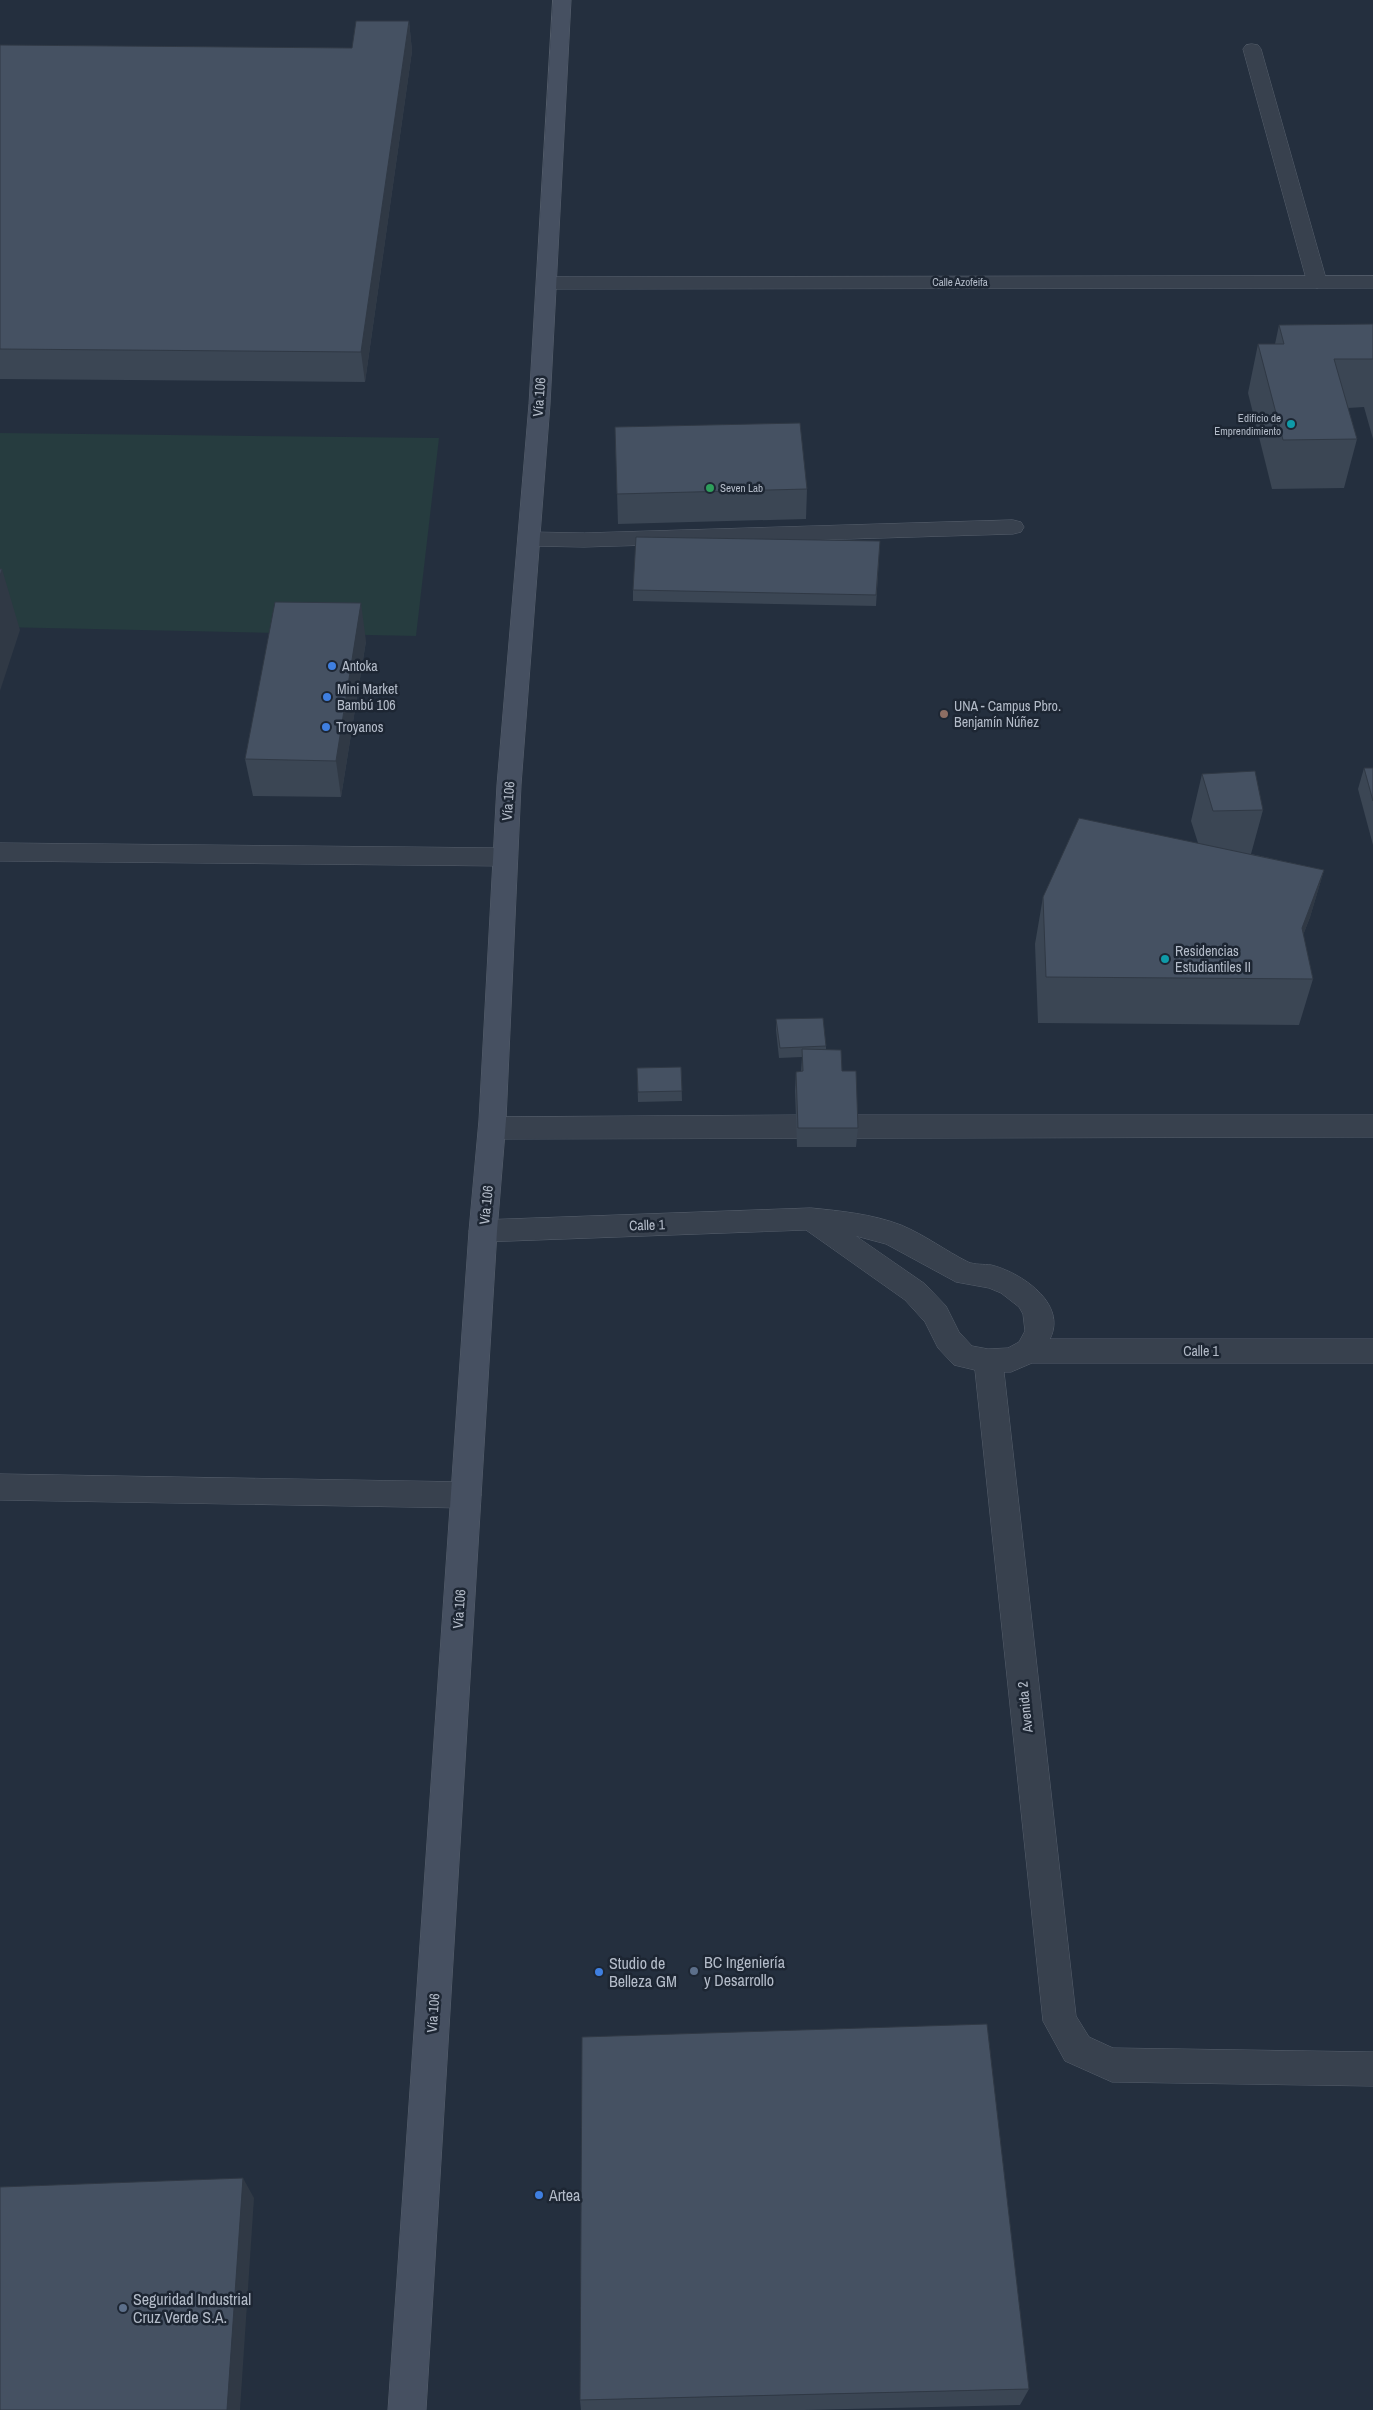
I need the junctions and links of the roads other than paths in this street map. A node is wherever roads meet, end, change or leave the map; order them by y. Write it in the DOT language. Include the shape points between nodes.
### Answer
graph roads {
  1 [pos="562,0"];
  2 [pos="1252,49"];
  3 [pos="1317,282"];
  4 [pos="1373,282"];
  5 [pos="547,283"];
  6 [pos="1013,527"];
  7 [pos="530,539"];
  8 [pos="0,852"];
  9 [pos="505,857"];
  10 [pos="1373,1126"];
  11 [pos="493,1128"];
  12 [pos="811,1220"];
  13 [pos="483,1231"];
  14 [pos="1029,1351"];
  15 [pos="1373,1351"];
  16 [pos="988,1361"];
  17 [pos="0,1487"];
  18 [pos="466,1495"];
  19 [pos="1373,2070"];
  20 [pos="408,2410"];
  1 -- 5 [label="main road, Vía 106"];
  2 -- 3 [label="street"];
  3 -- 4 [label="street, Calle Azofeifa"];
  3 -- 5 [label="street, Calle Azofeifa"];
  5 -- 7 [label="main road, Vía 106"];
  6 -- 7 [label="street" via="594,540"];
  7 -- 9 [label="main road, Vía 106"];
  8 -- 9 [label="street"];
  9 -- 11 [label="main road, Vía 106"];
  10 -- 11 [label="street"];
  11 -- 13 [label="main road, Vía 106"];
  12 -- 13 [label="street, Calle 1"];
  12 -- 14 [label="street, Calle 1" via="853,1224 893,1234 966,1274 990,1277 1011,1285 1029,1299 1037,1312 1039,1332"];
  12 -- 16 [label="street, Calle 1" via="915,1292 936,1314 948,1340 964,1356"];
  13 -- 18 [label="main road, Vía 106"];
  14 -- 15 [label="street, Calle 1"];
  14 -- 16 [label="street, Calle 1" via="1011,1360"];
  16 -- 19 [label="street, Avenida 2" via="1060,2020 1077,2049 1112,2065"];
  17 -- 18 [label="street"];
  18 -- 20 [label="main road, Vía 106"];
}
